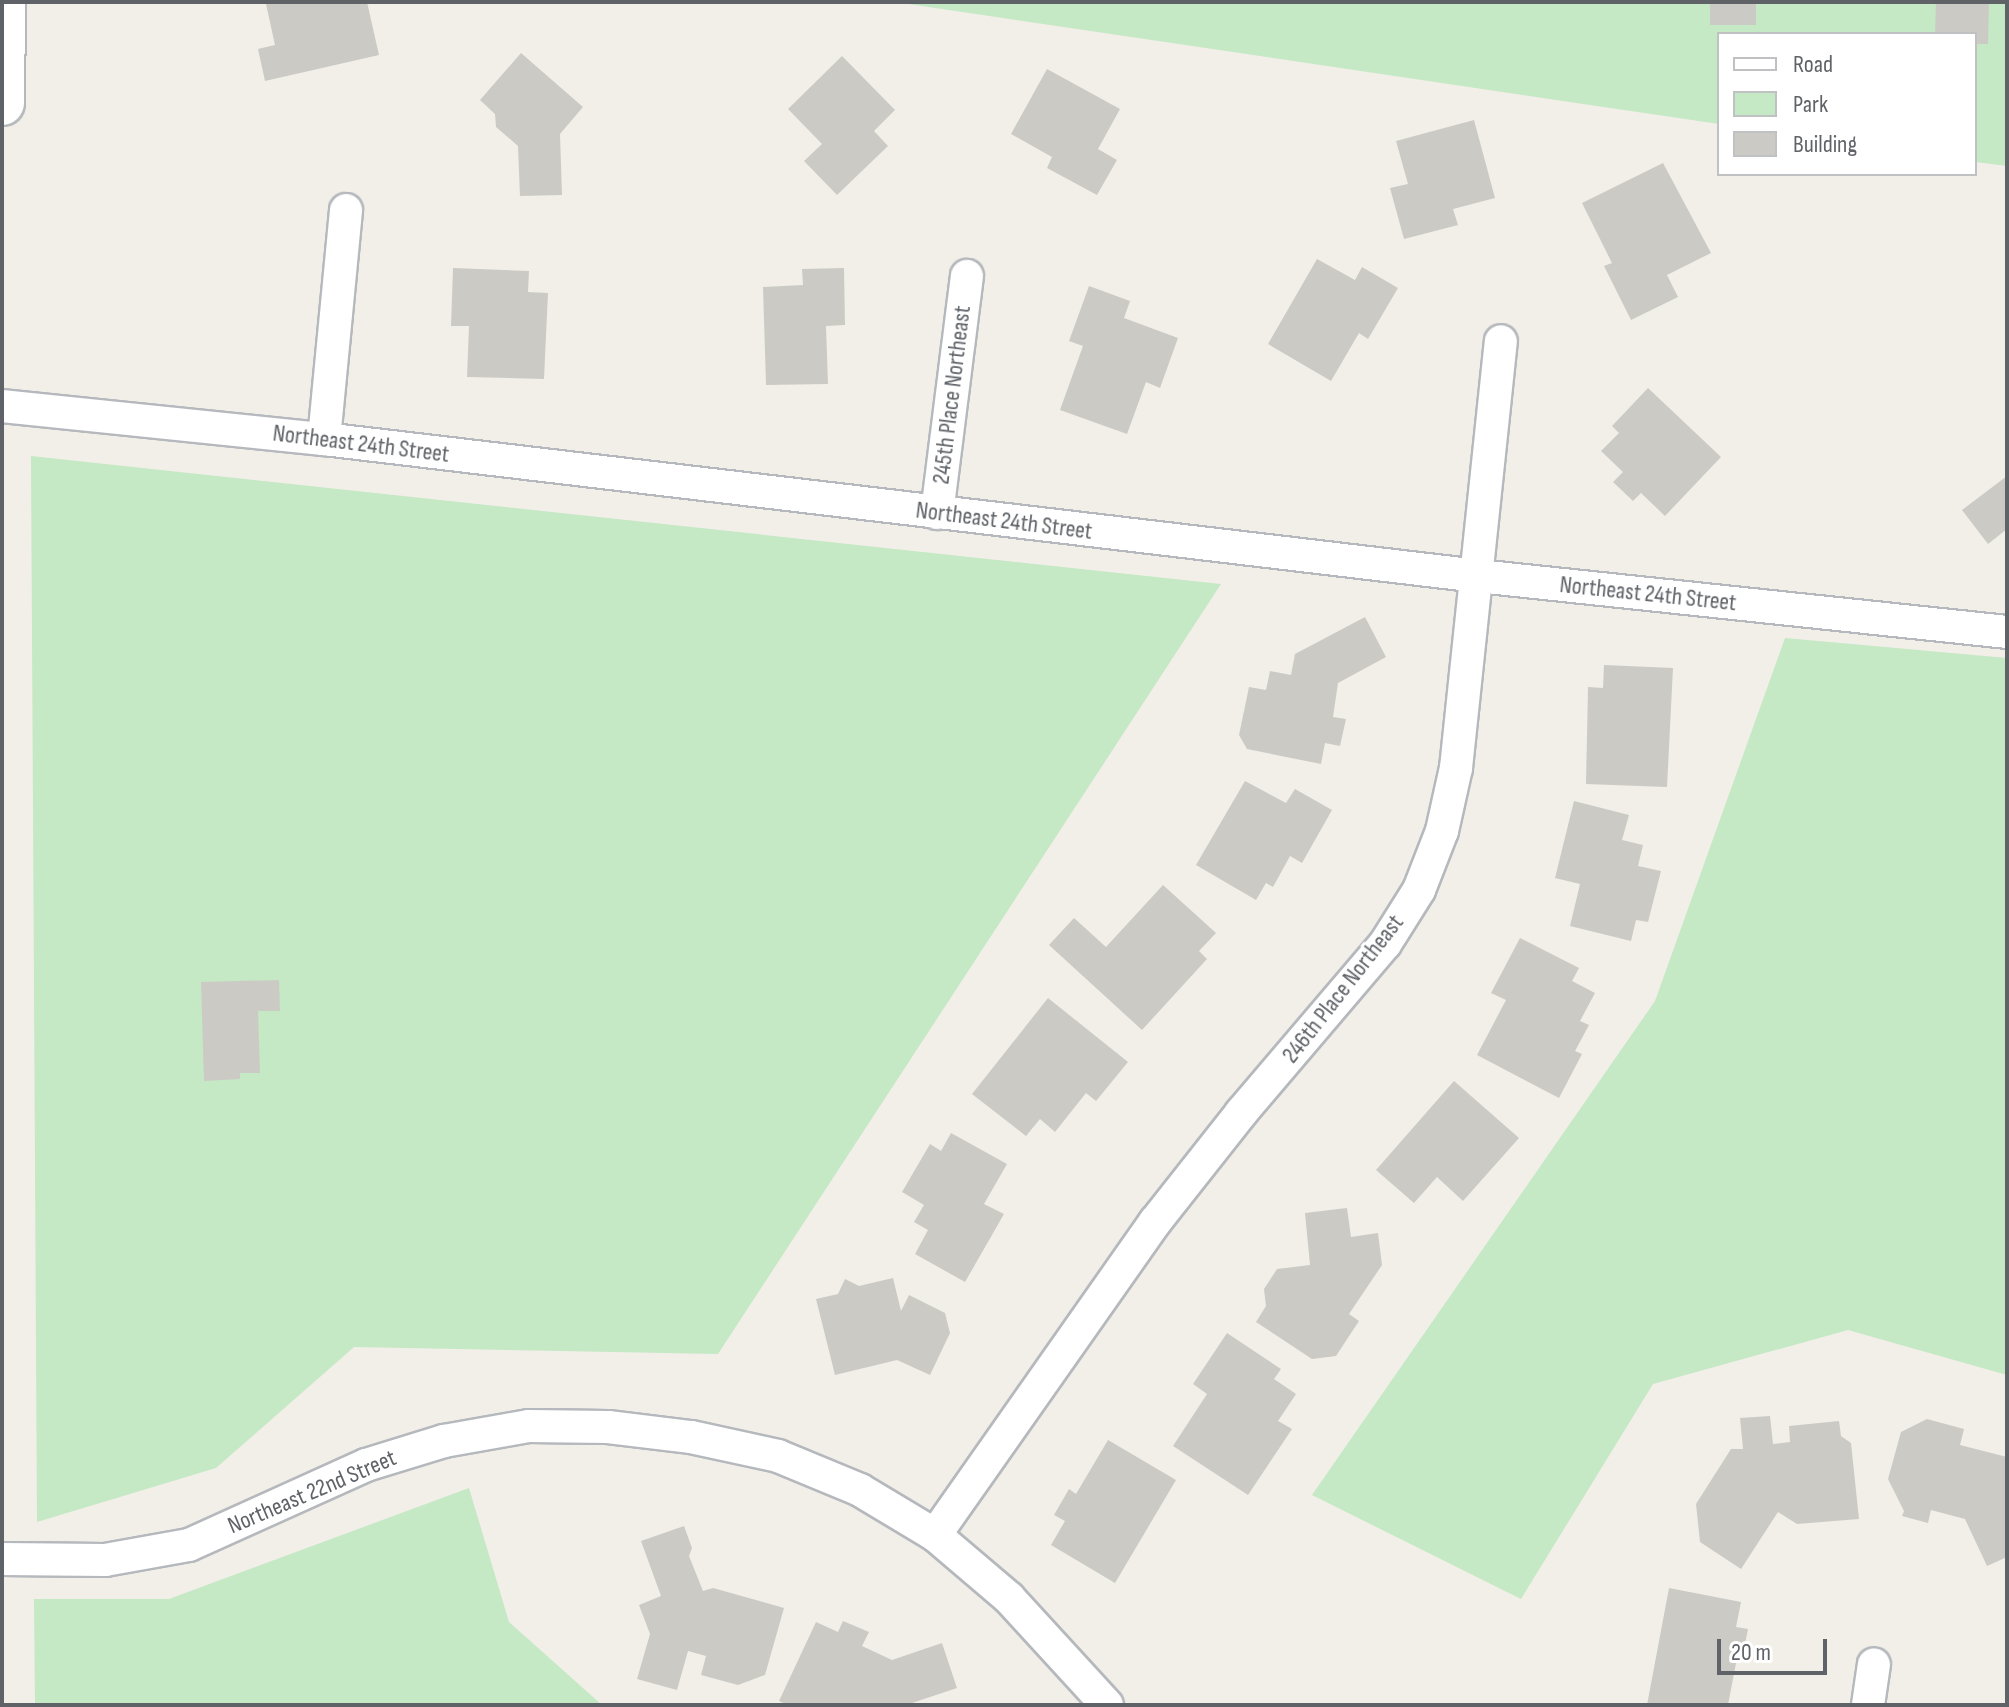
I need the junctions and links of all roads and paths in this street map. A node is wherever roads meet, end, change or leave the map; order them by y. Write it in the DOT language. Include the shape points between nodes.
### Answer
graph roads {
  1 [pos="3,2"];
  2 [pos="2,103"];
  3 [pos="346,210"];
  4 [pos="967,276"];
  5 [pos="1501,341"];
  6 [pos="2,406"];
  7 [pos="324,439"];
  8 [pos="937,513"];
  9 [pos="1478,576"];
  10 [pos="2007,632"];
  11 [pos="935,1535"];
  12 [pos="2,1559"];
  13 [pos="1874,1664"];
  14 [pos="1107,1705"];
  15 [pos="1868,1705"];
  1 -- 2 [label="street"];
  3 -- 7 [label="street"];
  4 -- 8 [label="street, 245th Place Northeast"];
  5 -- 9 [label="street, 246th Place Northeast"];
  6 -- 7 [label="street, Northeast 24th Street"];
  7 -- 8 [label="street, Northeast 24th Street"];
  8 -- 9 [label="street, Northeast 24th Street"];
  9 -- 10 [label="street, Northeast 24th Street"];
  9 -- 11 [label="street, 246th Place Northeast" via="1456,768 1442,831 1419,890 1385,944 1155,1222"];
  11 -- 12 [label="street, Northeast 22nd Street" via="860,1490 778,1456 691,1437 608,1427 529,1426 444,1441 366,1465 189,1545 105,1560"];
  11 -- 14 [label="street, Northeast 22nd Street" via="1009,1598"];
  13 -- 15 [label="street"];
}
